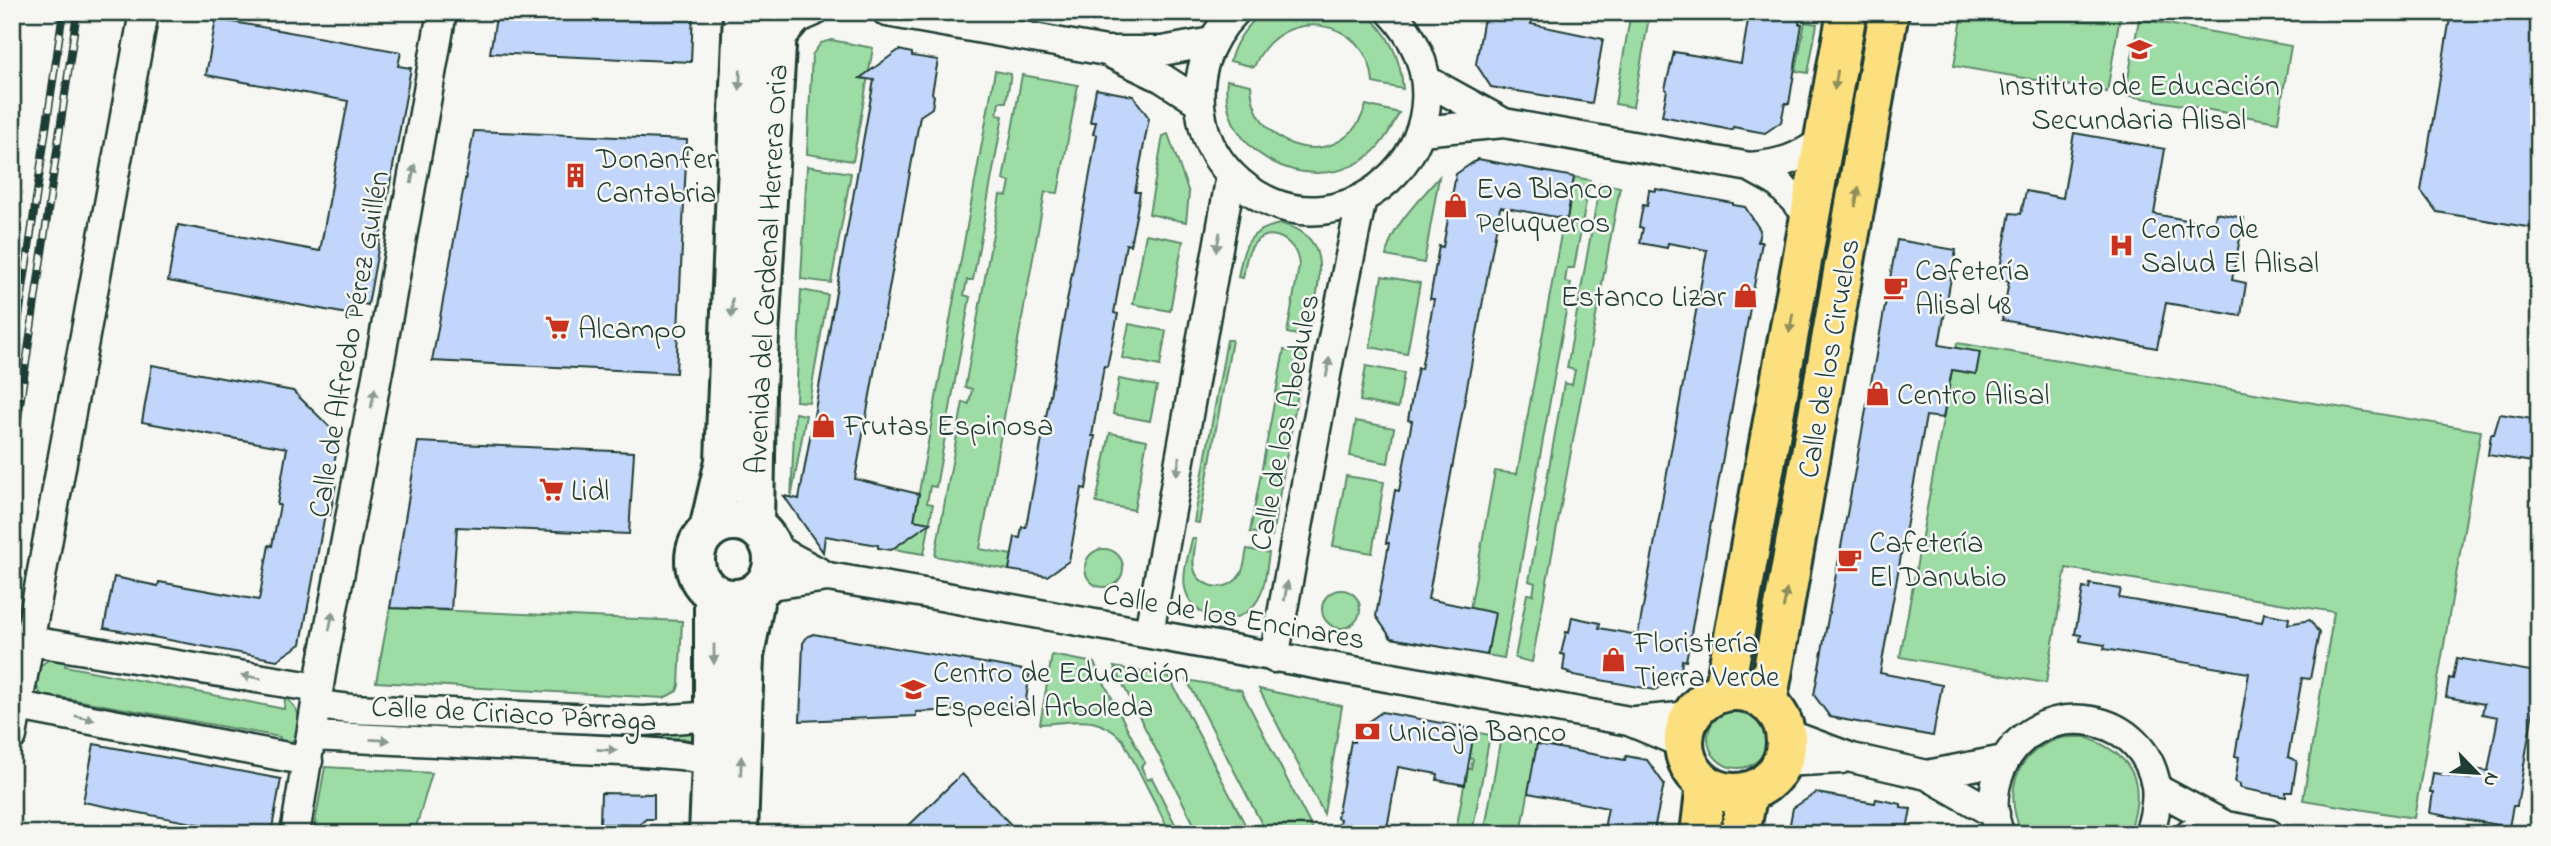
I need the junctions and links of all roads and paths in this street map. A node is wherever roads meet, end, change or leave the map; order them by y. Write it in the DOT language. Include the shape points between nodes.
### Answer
graph roads {
  1 [pos="144,12"];
  2 [pos="442,12"];
  3 [pos="743,12"];
  4 [pos="813,12"];
  5 [pos="887,12"];
  6 [pos="1235,12"];
  7 [pos="1391,12"];
  8 [pos="1847,12"];
  9 [pos="1889,12"];
  10 [pos="778,27"];
  11 [pos="1212,43"];
  12 [pos="1106,51"];
  13 [pos="1426,79"];
  14 [pos="1199,102"];
  15 [pos="1504,123"];
  16 [pos="1421,131"];
  17 [pos="1825,140"];
  18 [pos="1750,167"];
  19 [pos="1231,174"];
  20 [pos="1362,198"];
  21 [pos="1811,217"];
  22 [pos="709,530"];
  23 [pos="763,537"];
  24 [pos="828,577"];
  25 [pos="760,589"];
  26 [pos="714,593"];
  27 [pos="1149,634"];
  28 [pos="30,641"];
  29 [pos="1274,658"];
  30 [pos="1724,692"];
  31 [pos="317,697"];
  32 [pos="18,706"];
  33 [pos="714,716"];
  34 [pos="1687,730"];
  35 [pos="1778,733"];
  36 [pos="12,736"];
  37 [pos="310,749"];
  38 [pos="2004,760"];
  39 [pos="712,761"];
  40 [pos="1927,775"];
  41 [pos="1706,785"];
  42 [pos="2157,789"];
  43 [pos="1748,791"];
  44 [pos="2226,826"];
  45 [pos="1997,827"];
  46 [pos="295,834"];
  47 [pos="709,834"];
  48 [pos="738,834"];
  49 [pos="1700,834"];
  50 [pos="1740,834"];
  51 [pos="2149,834"];
  52 [pos="2190,834"];
  53 [pos="2269,834"];
  1 -- 28 [label="street"];
  31 -- 2 [label="street, Calle de Alfredo Pérez Guillén, one-way"];
  3 -- 22 [label="main road, Avenida del Cardenal Herrera Oria, one-way" via="725,461"];
  4 -- 10 [label="street"];
  5 -- 12 [label="street"];
  6 -- 11 [label="street"];
  7 -- 13 [label="street" via="1419,51"];
  8 -- 17 [label="main road, Calle de los Ciruelos, one-way"];
  35 -- 9 [label="main road, Calle de los Ciruelos, one-way"];
  10 -- 23 [label="main road, Avenida del Cardenal Herrera Oria" via="756,388"];
  11 -- 12 [label="street" via="1162,51"];
  11 -- 14 [label="street" via="1202,65"];
  12 -- 14 [label="street"];
  13 -- 15 [label="street"];
  13 -- 16 [label="street" via="1427,107"];
  14 -- 19 [label="street" via="1209,142"];
  15 -- 16 [label="street"];
  15 -- 18 [label="street"];
  16 -- 20 [label="street" via="1398,170"];
  17 -- 18 [label="street" via="1779,164"];
  17 -- 21 [label="main road, Calle de los Ciruelos"];
  18 -- 21 [label="street" via="1777,182"];
  19 -- 20 [label="street" via="1259,195 1292,207 1316,209"];
  19 -- 27 [label="street, one-way"];
  29 -- 20 [label="street, Calle de los Abedules, one-way"];
  21 -- 30 [label="main road, Calle de los Ciruelos, one-way"];
  22 -- 23 [label="main road" via="739,521"];
  22 -- 26 [label="main road, Avenida del Cardenal Herrera Oria" via="698,545 696,564 701,581"];
  23 -- 24 [label="street, Calle de los Encinares"];
  23 -- 25 [label="main road, Avenida del Cardenal Herrera Oria" via="774,561"];
  24 -- 25 [label="street, Calle de los Encinares"];
  24 -- 27 [label="street, Calle de los Encinares"];
  25 -- 26 [label="main road" via="735,599"];
  48 -- 25 [label="main road, Avenida del Cardenal Herrera Oria, one-way" via="744,656"];
  26 -- 33 [label="main road, one-way"];
  27 -- 29 [label="street, Calle de los Encinares"];
  31 -- 28 [label="street, Calle de Ciriaco Párraga, one-way"];
  28 -- 32 [label="street"];
  29 -- 34 [label="street, Calle de los Encinares"];
  30 -- 34 [label="main road" via="1699,706"];
  30 -- 35 [label="main road" via="1752,694"];
  31 -- 33 [label="street, Calle de Ciriaco Párraga" via="351,709 644,721"];
  31 -- 37 [label="street, Calle de Alfredo Pérez Guillén"];
  32 -- 36 [label="street"];
  32 -- 37 [label="street, Calle de Ciriaco Párraga, one-way"];
  33 -- 39 [label="main road"];
  34 -- 41 [label="main road" via="1689,765"];
  35 -- 40 [label="street" via="1852,758"];
  35 -- 43 [label="main road" via="1772,777"];
  37 -- 39 [label="street, Calle de Ciriaco Párraga, one-way" via="642,752"];
  37 -- 46 [label="street"];
  38 -- 40 [label="street"];
  38 -- 42 [label="street" via="2037,728 2056,721 2096,721 2132,741 2154,775"];
  38 -- 45 [label="street" via="1995,783"];
  39 -- 47 [label="main road"];
  40 -- 45 [label="street"];
  41 -- 43 [label="main road" via="1725,792"];
  41 -- 49 [label="main road"];
  42 -- 44 [label="street"];
  42 -- 51 [label="street"];
  43 -- 50 [label="main road"];
  44 -- 52 [label="street"];
  44 -- 53 [label="street"];
}
